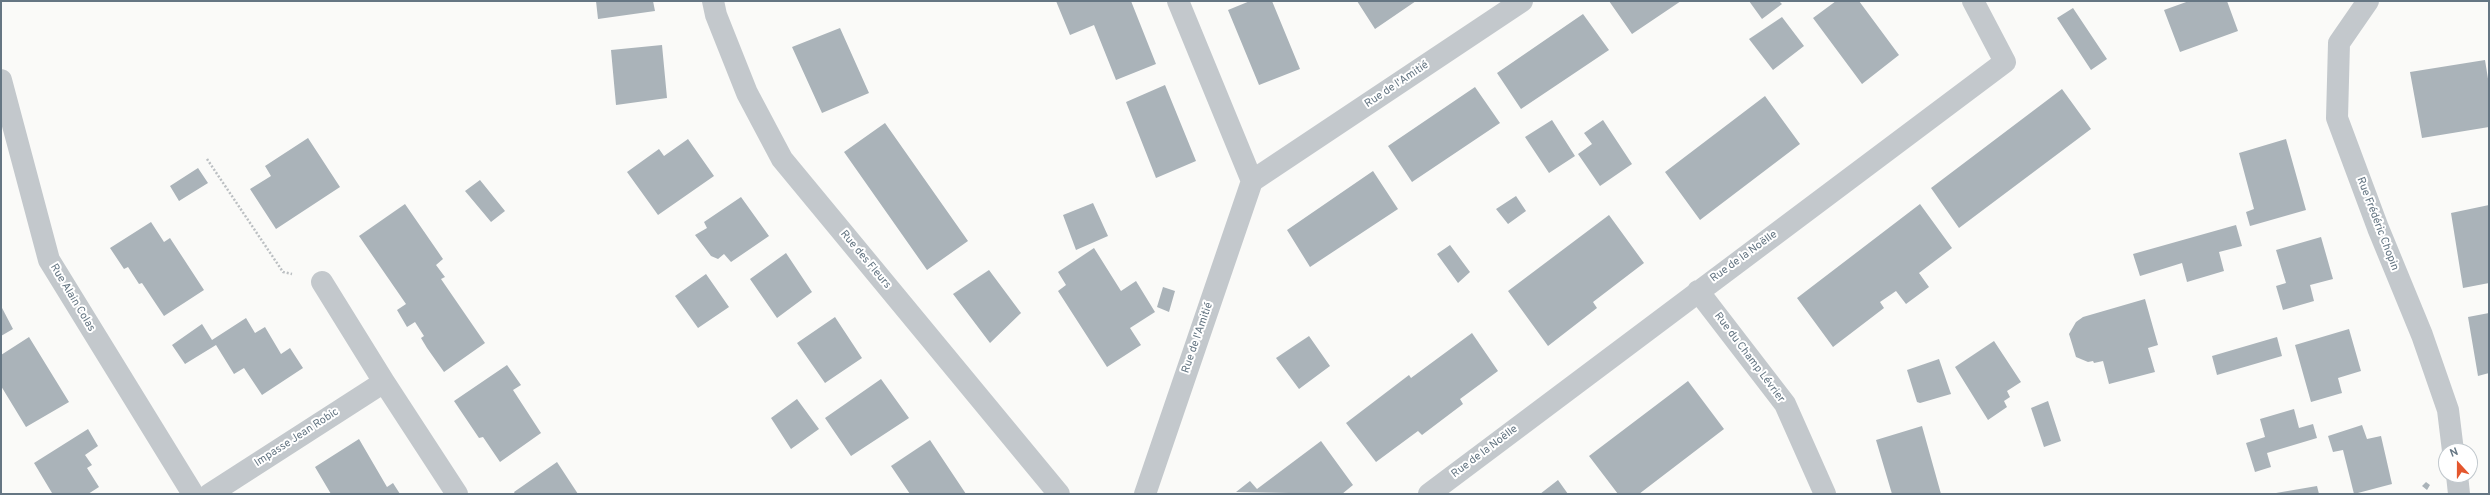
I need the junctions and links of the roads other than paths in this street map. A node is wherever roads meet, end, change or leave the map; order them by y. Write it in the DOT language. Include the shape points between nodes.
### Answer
graph roads {
  1 [pos="714,1"];
  2 [pos="1178,1"];
  3 [pos="1522,1"];
  4 [pos="1973,1"];
  5 [pos="2368,1"];
  6 [pos="1,80"];
  7 [pos="1252,181"];
  8 [pos="322,282"];
  9 [pos="1698,291"];
  10 [pos="384,382"];
  11 [pos="2452,443"];
  12 [pos="2457,483"];
  13 [pos="193,494"];
  14 [pos="210,494"];
  15 [pos="457,494"];
  16 [pos="1059,494"];
  17 [pos="1145,494"];
  18 [pos="1429,494"];
  19 [pos="1825,494"];
  20 [pos="2459,494"];
  1 -- 16 [label="street, Rue des Fleurs" via="716,15 747,93 782,159"];
  2 -- 7 [label="street"];
  3 -- 7 [label="street, Rue de l'Amitié"];
  4 -- 9 [label="street, Rue de la Noëlle" via="2005,62"];
  5 -- 11 [label="street, Rue Frédéric Chopin" via="2339,43 2337,118 2422,336 2448,410"];
  6 -- 13 [label="street, Rue Alain Colas" via="50,260"];
  7 -- 17 [label="street, Rue de l'Amitié"];
  8 -- 10 [label="street"];
  9 -- 18 [label="street, Rue de la Noëlle"];
  9 -- 19 [label="street, Rue du Champ Lévrier" via="1785,404"];
  10 -- 14 [label="street, Impasse Jean Robic"];
  10 -- 15 [label="street"];
  12 -- 20 [label="street"];
}
